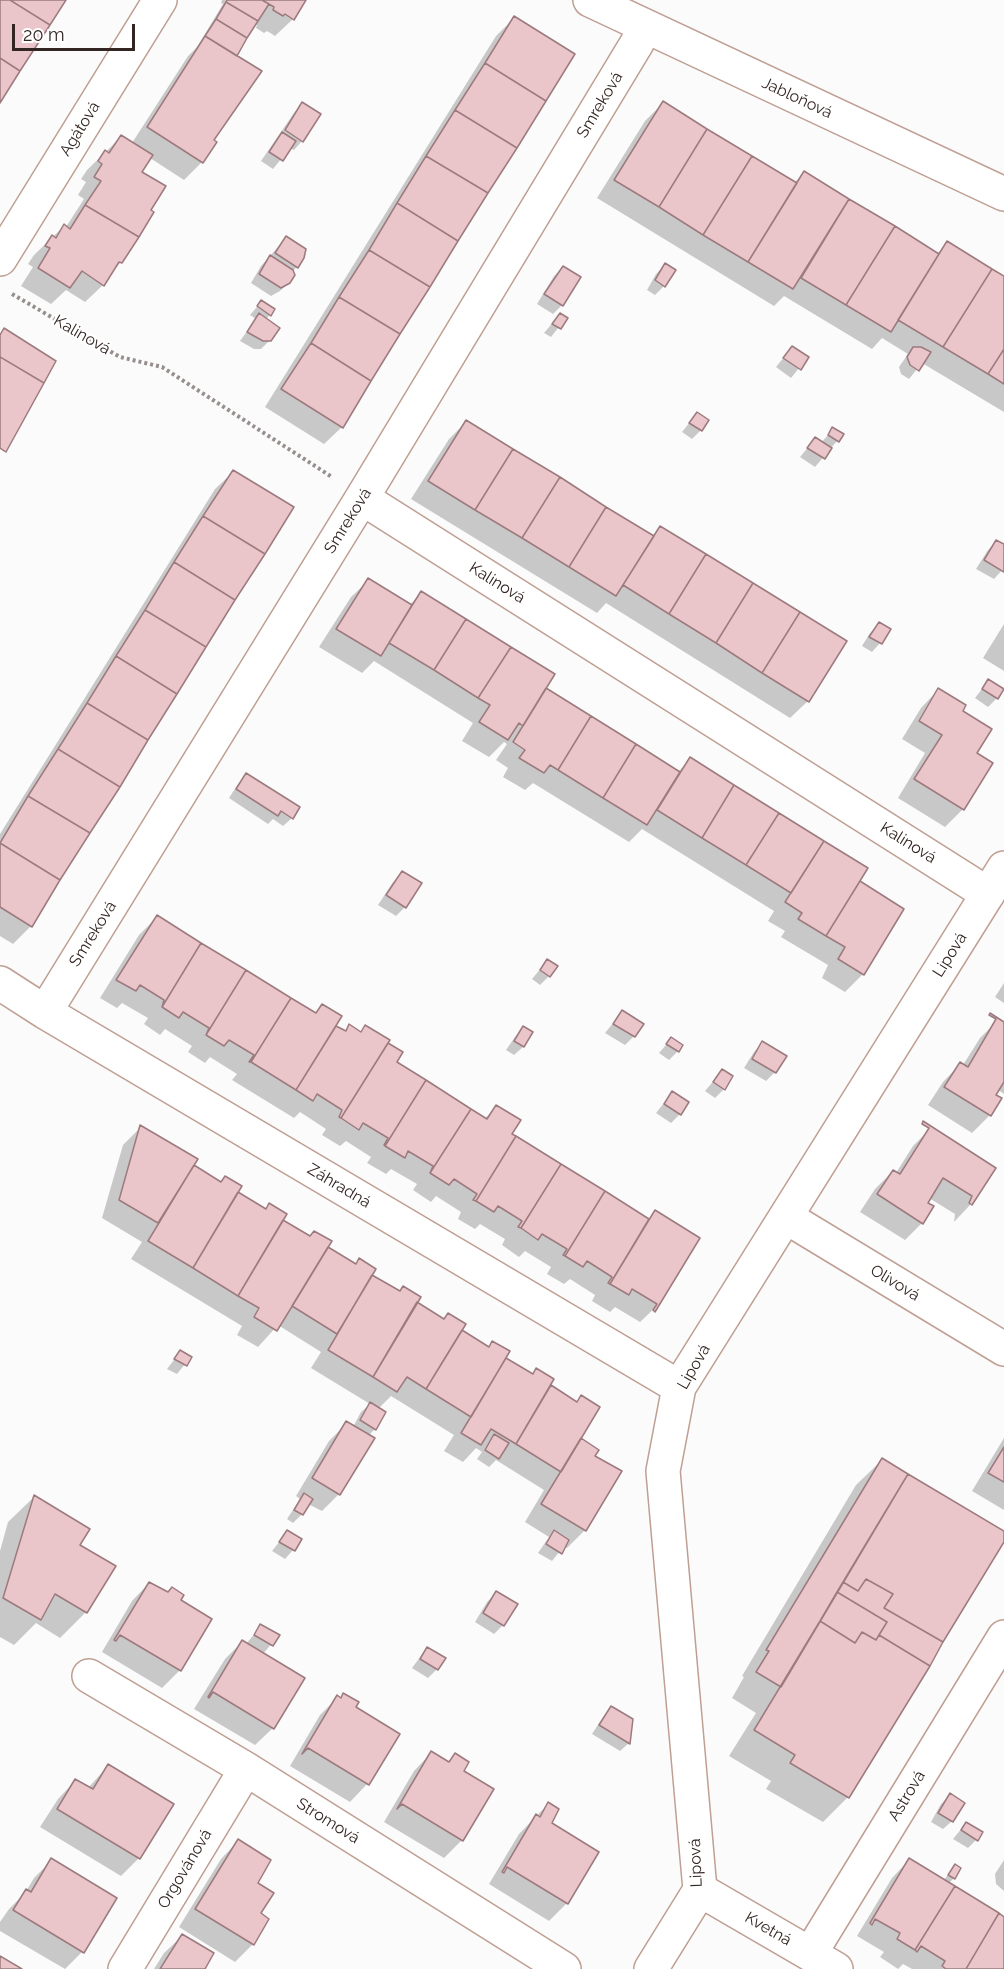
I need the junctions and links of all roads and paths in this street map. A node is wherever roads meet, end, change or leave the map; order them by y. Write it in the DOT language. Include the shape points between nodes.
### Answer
graph roads {
  1 [pos="160,0"];
  2 [pos="590,0"];
  3 [pos="645,26"];
  4 [pos="1004,194"];
  5 [pos="0,259"];
  6 [pos="10,293"];
  7 [pos="362,498"];
  8 [pos="996,881"];
  9 [pos="0,983"];
  10 [pos="45,1012"];
  11 [pos="786,1217"];
  12 [pos="1004,1349"];
  13 [pos="679,1387"];
  14 [pos="1004,1637"];
  15 [pos="89,1676"];
  16 [pos="246,1769"];
  17 [pos="700,1890"];
  18 [pos="823,1961"];
  19 [pos="125,1969"];
  20 [pos="564,1969"];
  21 [pos="651,1969"];
  1 -- 5 [label="street, Agátová"];
  2 -- 3 [label="street, Jabloňová"];
  3 -- 4 [label="street, Jabloňová"];
  3 -- 7 [label="street, Smreková"];
  6 -- 7 [label="path, Kalinová" via="120,357 162,367"];
  7 -- 8 [label="street, Kalinová"];
  7 -- 10 [label="street, Smreková"];
  8 -- 11 [label="street, Lipová"];
  9 -- 10 [label="street, Záhradná"];
  10 -- 13 [label="street, Záhradná"];
  11 -- 12 [label="street, Olivová"];
  11 -- 13 [label="street, Lipová"];
  13 -- 17 [label="street, Lipová" via="663,1471"];
  14 -- 18 [label="street, Astrová"];
  15 -- 16 [label="street, Stromová"];
  16 -- 19 [label="street, Orgovánová"];
  16 -- 20 [label="street, Stromová"];
  17 -- 18 [label="street, Kvetná"];
  17 -- 21 [label="street, Lipová"];
}
